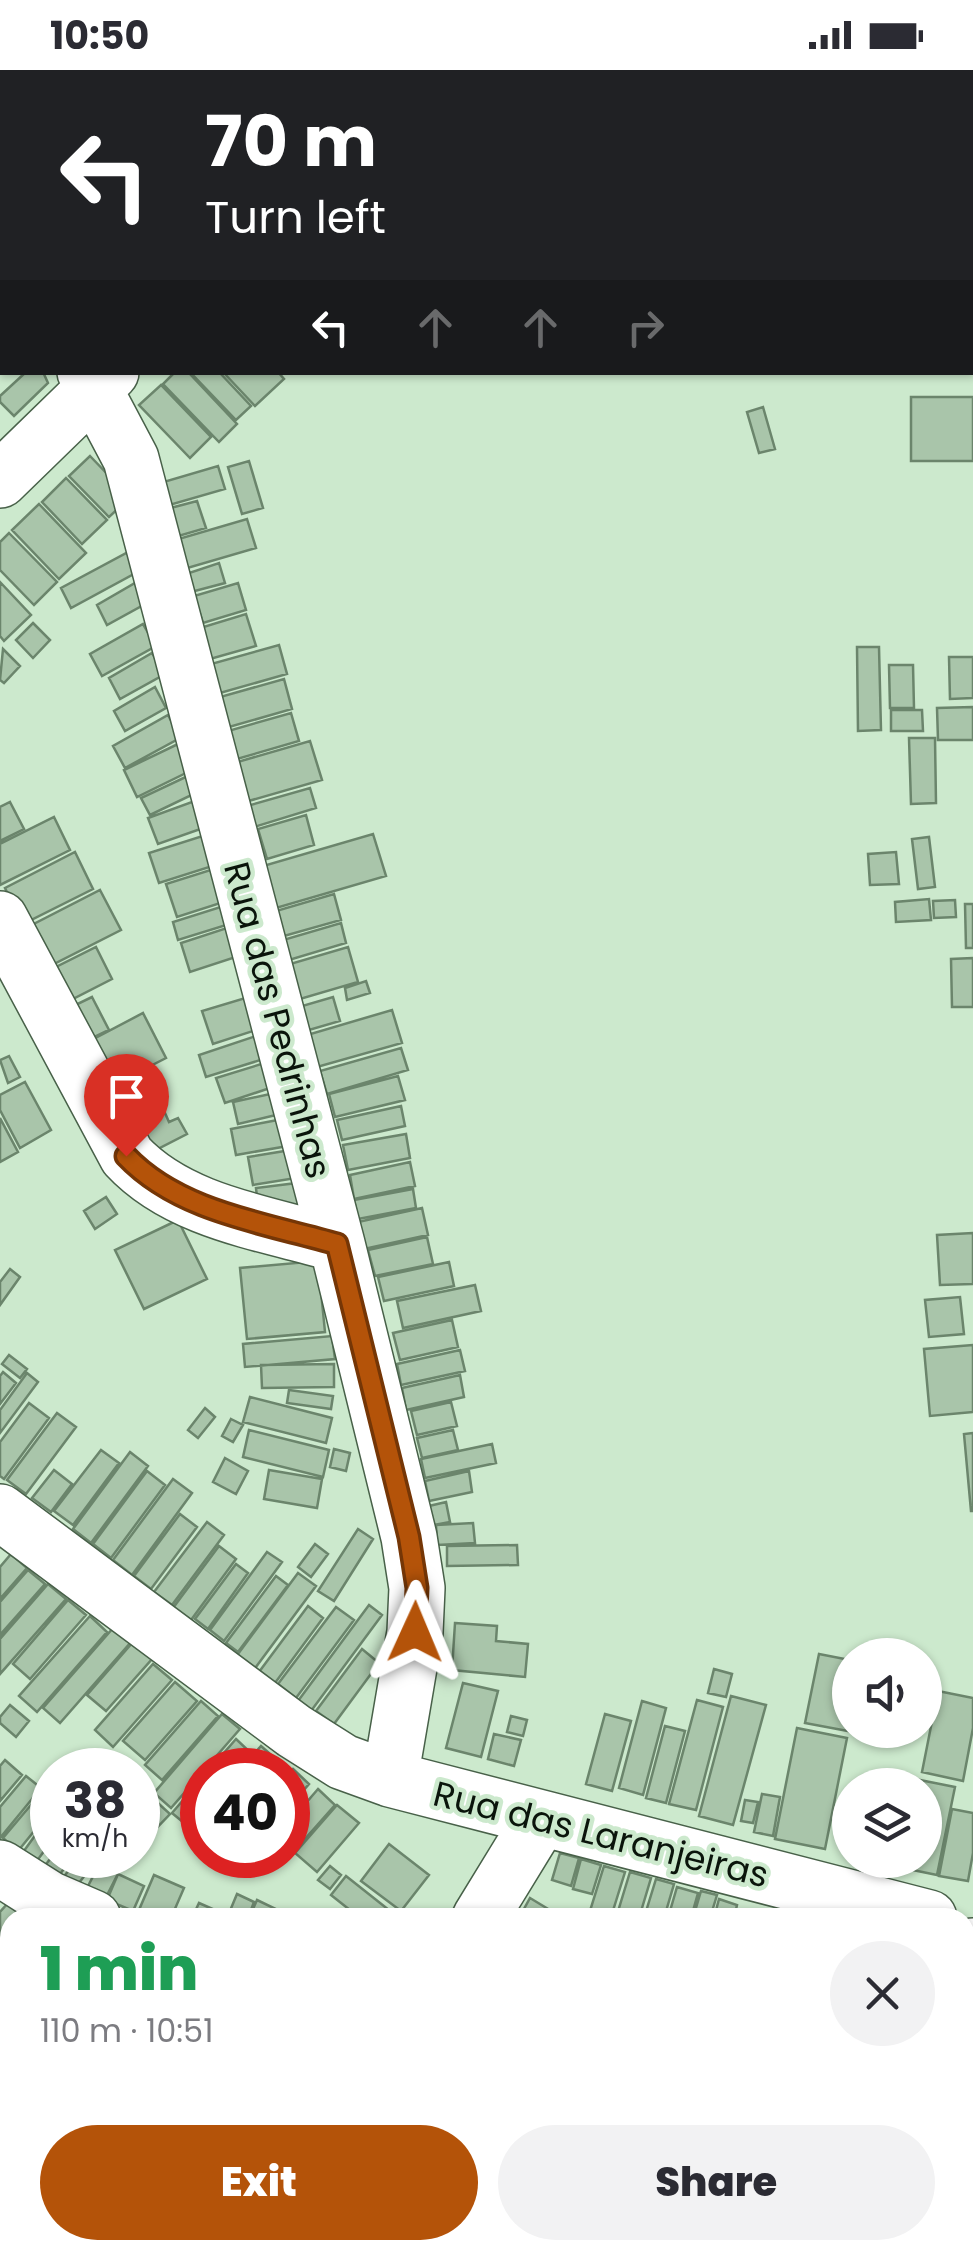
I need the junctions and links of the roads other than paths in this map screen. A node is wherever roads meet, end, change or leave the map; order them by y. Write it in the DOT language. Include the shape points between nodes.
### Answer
graph roads {
  1 [pos="96,379"];
  2 [pos="0,480"];
  3 [pos="0,919"];
  4 [pos="337,1244"];
  5 [pos="0,1512"];
  6 [pos="390,1779"];
  7 [pos="540,1820"];
  8 [pos="0,1868"];
  9 [pos="72,1908"];
  10 [pos="486,1908"];
  11 [pos="889,1908"];
  1 -- 2 [label="street"];
  1 -- 4 [label="street, Rua das Pedrinhas" via="130,459"];
  3 -- 4 [label="street" via="126,1156 148,1179 189,1201"];
  4 -- 6 [label="street, Rua das Pedrinhas" via="417,1588"];
  5 -- 6 [label="street, Rua das Laranjeiras" via="294,1730 343,1762"];
  6 -- 7 [label="street, Rua das Laranjeiras"];
  7 -- 10 [label="street"];
  7 -- 11 [label="street, Rua das Laranjeiras"];
  8 -- 9 [label="street"];
}
